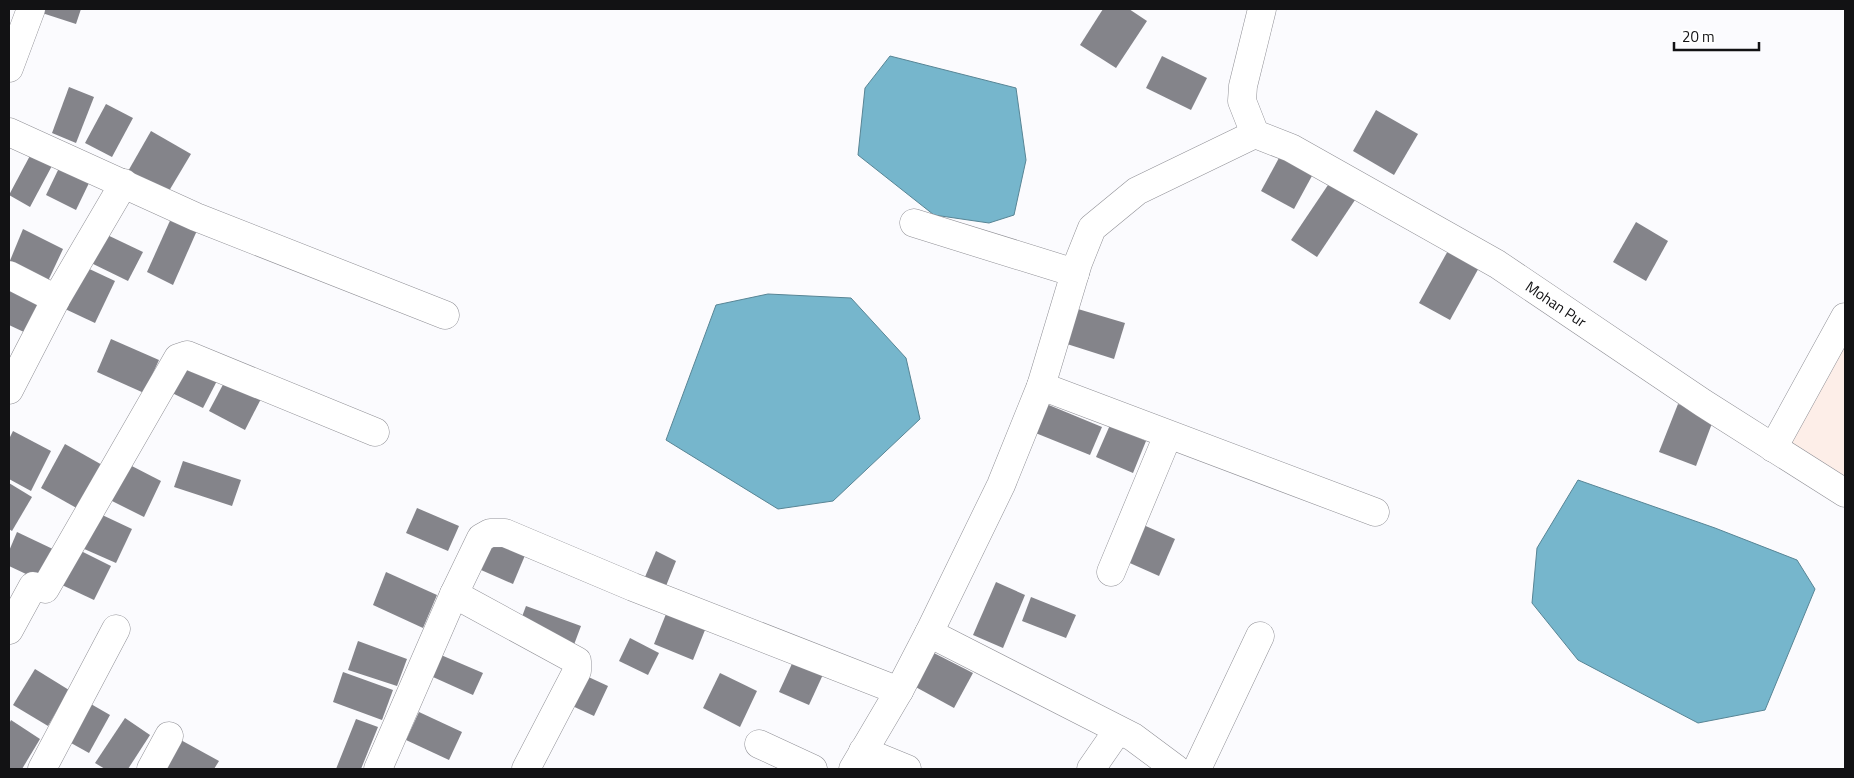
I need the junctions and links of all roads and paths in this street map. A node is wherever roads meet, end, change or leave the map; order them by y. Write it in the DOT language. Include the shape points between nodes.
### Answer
graph roads {
  1 [pos="31,9"];
  2 [pos="1262,9"];
  3 [pos="9,68"];
  4 [pos="9,132"];
  5 [pos="1255,134"];
  6 [pos="124,183"];
  7 [pos="914,223"];
  8 [pos="1075,273"];
  9 [pos="9,275"];
  10 [pos="56,299"];
  11 [pos="445,315"];
  12 [pos="1845,317"];
  13 [pos="1041,386"];
  14 [pos="9,390"];
  15 [pos="375,432"];
  16 [pos="1168,434"];
  17 [pos="1773,448"];
  18 [pos="1844,488"];
  19 [pos="1376,512"];
  20 [pos="1112,572"];
  21 [pos="454,594"];
  22 [pos="116,629"];
  23 [pos="9,630"];
  24 [pos="929,633"];
  25 [pos="1260,636"];
  26 [pos="899,691"];
  27 [pos="1118,730"];
  28 [pos="169,736"];
  29 [pos="759,744"];
  30 [pos="858,760"];
  31 [pos="42,769"];
  32 [pos="151,769"];
  33 [pos="378,769"];
  34 [pos="526,769"];
  35 [pos="813,769"];
  36 [pos="907,769"];
  37 [pos="1091,769"];
  38 [pos="1176,769"];
  39 [pos="1197,769"];
  1 -- 3 [label="street"];
  2 -- 5 [label="street" via="1242,101"];
  4 -- 6 [label="street"];
  5 -- 8 [label="street" via="1137,191 1092,228"];
  5 -- 17 [label="street, Mohan Pur" via="1292,148 1497,264"];
  6 -- 10 [label="street"];
  6 -- 11 [label="street" via="196,217"];
  7 -- 8 [label="street"];
  8 -- 13 [label="street"];
  9 -- 10 [label="street"];
  10 -- 14 [label="street"];
  12 -- 17 [label="street"];
  13 -- 16 [label="street"];
  13 -- 24 [label="street" via="1001,485"];
  15 -- 23 [label="street" via="187,355 178,358 45,589 33,586"];
  16 -- 19 [label="street"];
  16 -- 20 [label="street"];
  17 -- 18 [label="street, Mohan Pur"];
  21 -- 26 [label="street" via="481,538 490,533 505,534"];
  21 -- 33 [label="street"];
  21 -- 34 [label="street" via="577,661 577,671"];
  22 -- 31 [label="street"];
  24 -- 26 [label="street"];
  24 -- 27 [label="street"];
  25 -- 39 [label="street"];
  26 -- 30 [label="street"];
  27 -- 37 [label="street"];
  27 -- 38 [label="street" via="1133,737"];
  28 -- 32 [label="street"];
  29 -- 35 [label="street"];
  30 -- 36 [label="street"];
}
